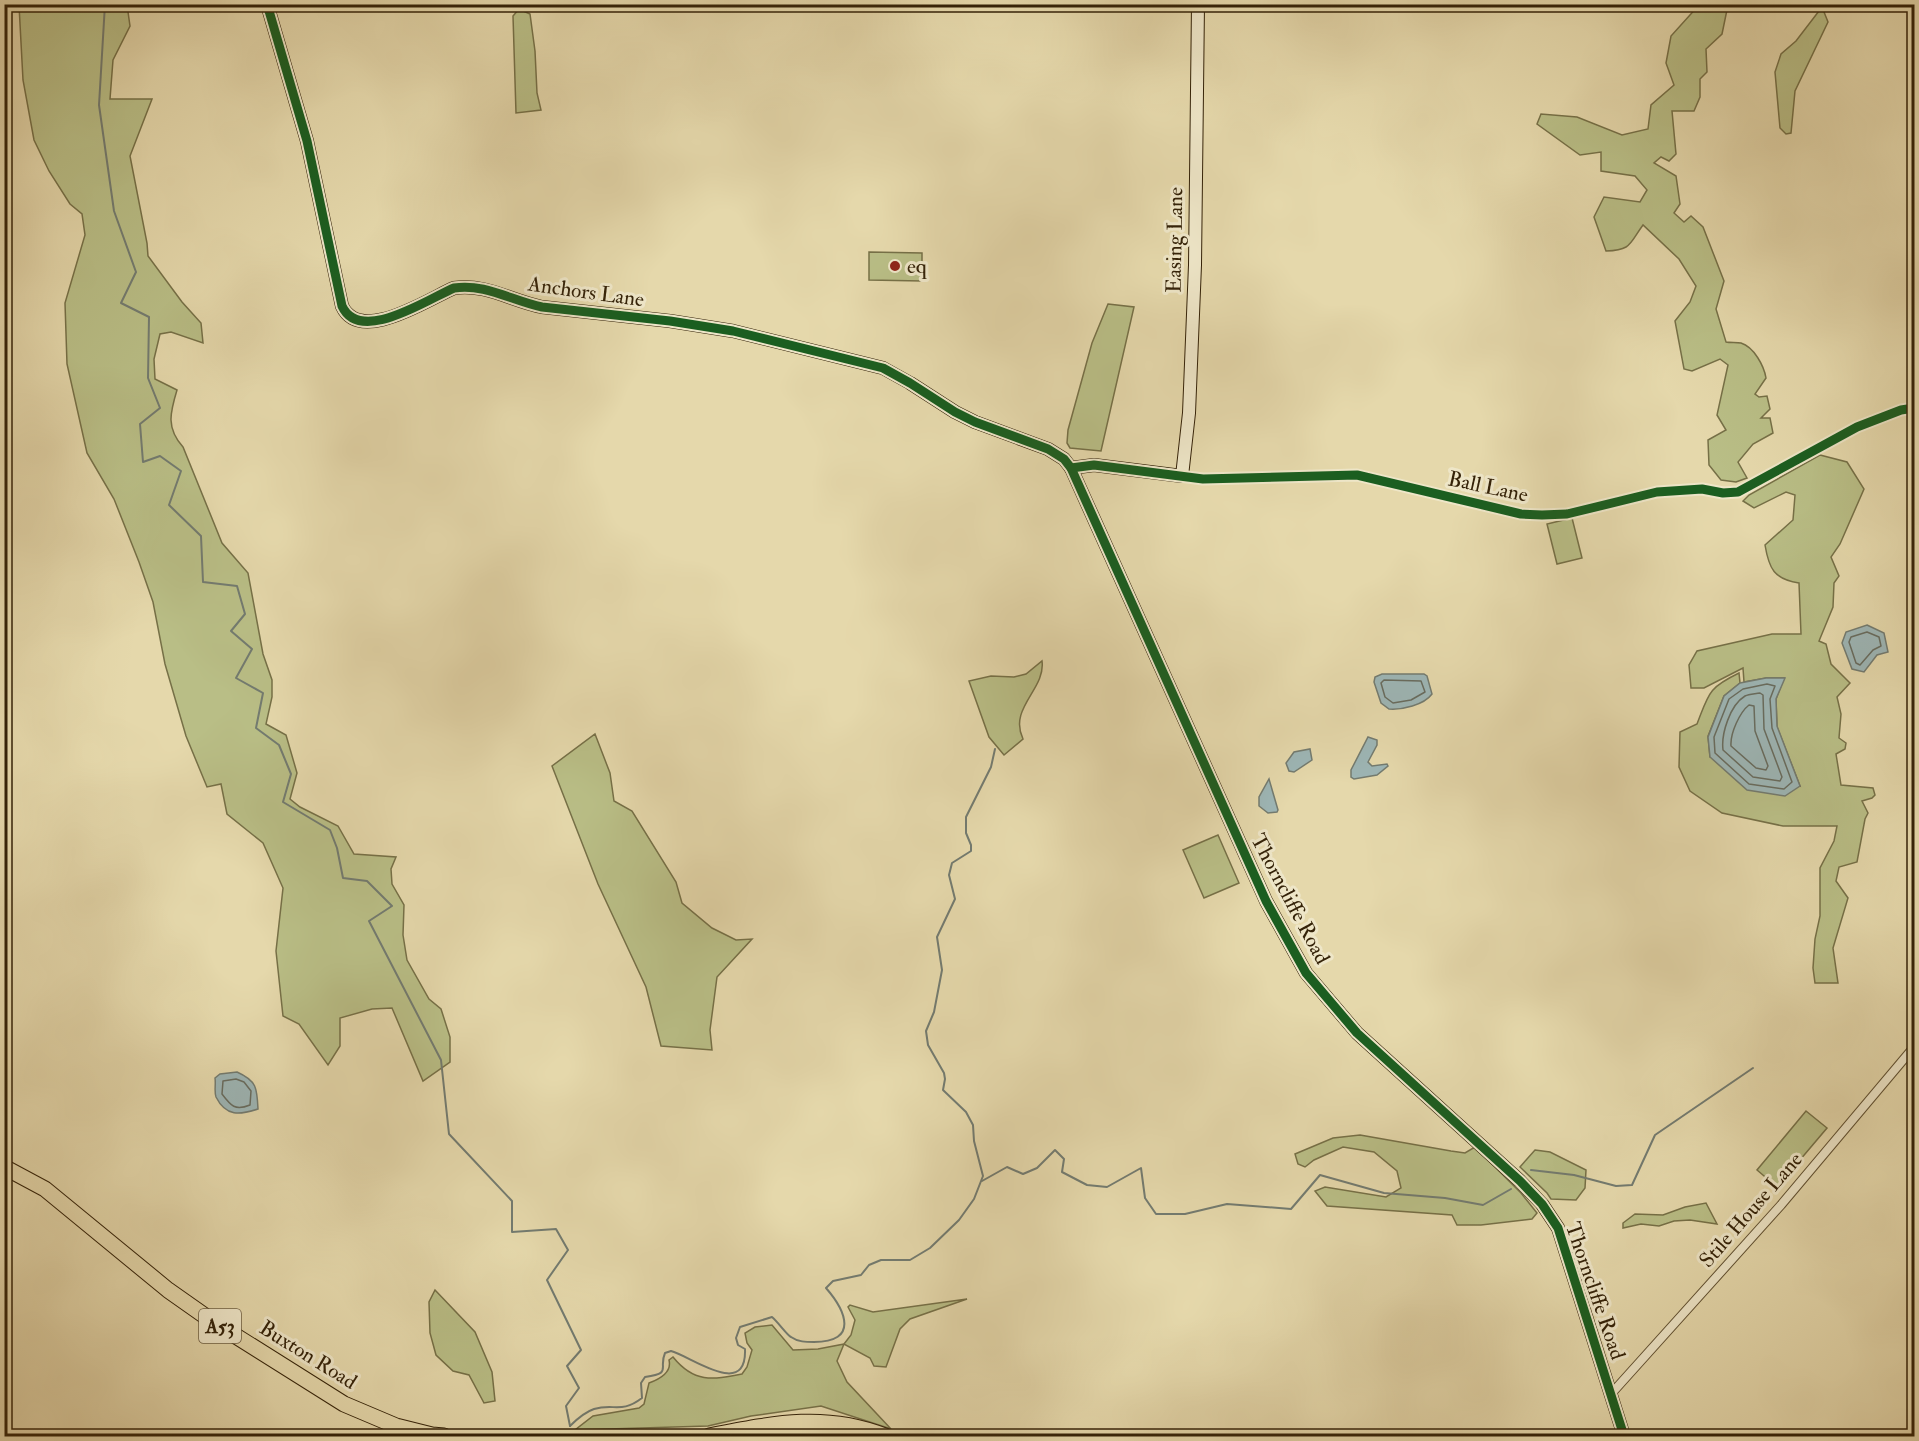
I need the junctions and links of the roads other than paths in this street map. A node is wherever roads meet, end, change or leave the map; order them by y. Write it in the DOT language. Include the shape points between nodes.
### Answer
graph roads {
  1 [pos="267,4"];
  2 [pos="1198,4"];
  3 [pos="1914,408"];
  4 [pos="955,412"];
  5 [pos="1071,468"];
  6 [pos="1182,476"];
  7 [pos="1914,1047"];
  8 [pos="4,1167"];
  9 [pos="1611,1394"];
  10 [pos="444,1437"];
  11 [pos="709,1437"];
  12 [pos="885,1437"];
  13 [pos="1624,1437"];
  1 -- 4 [label="street, Anchors Lane" via="307,141 342,306 351,319 377,322 454,288 477,287 542,307 733,332 884,368"];
  2 -- 6 [label="street, Easing Lane" via="1195,265 1189,413"];
  3 -- 6 [label="street, Ball Lane" via="1857,427 1738,492 1657,492 1567,514 1521,514 1357,475 1227,479"];
  4 -- 5 [label="street, Thorncliffe Road" via="1048,449"];
  5 -- 6 [label="street, Ball Lane" via="1094,465"];
  5 -- 9 [label="street, Thorncliffe Road" via="1266,901 1306,973 1358,1034 1542,1204 1558,1228"];
  7 -- 9 [label="street, Stile House Lane" via="1781,1205"];
  8 -- 10 [label="highway, Buxton Road / A53" via="45,1189 168,1290 344,1404 396,1426"];
  9 -- 13 [label="street, Thorncliffe Road"];
  11 -- 12 [label="highway" via="809,1421 841,1423"];
}
